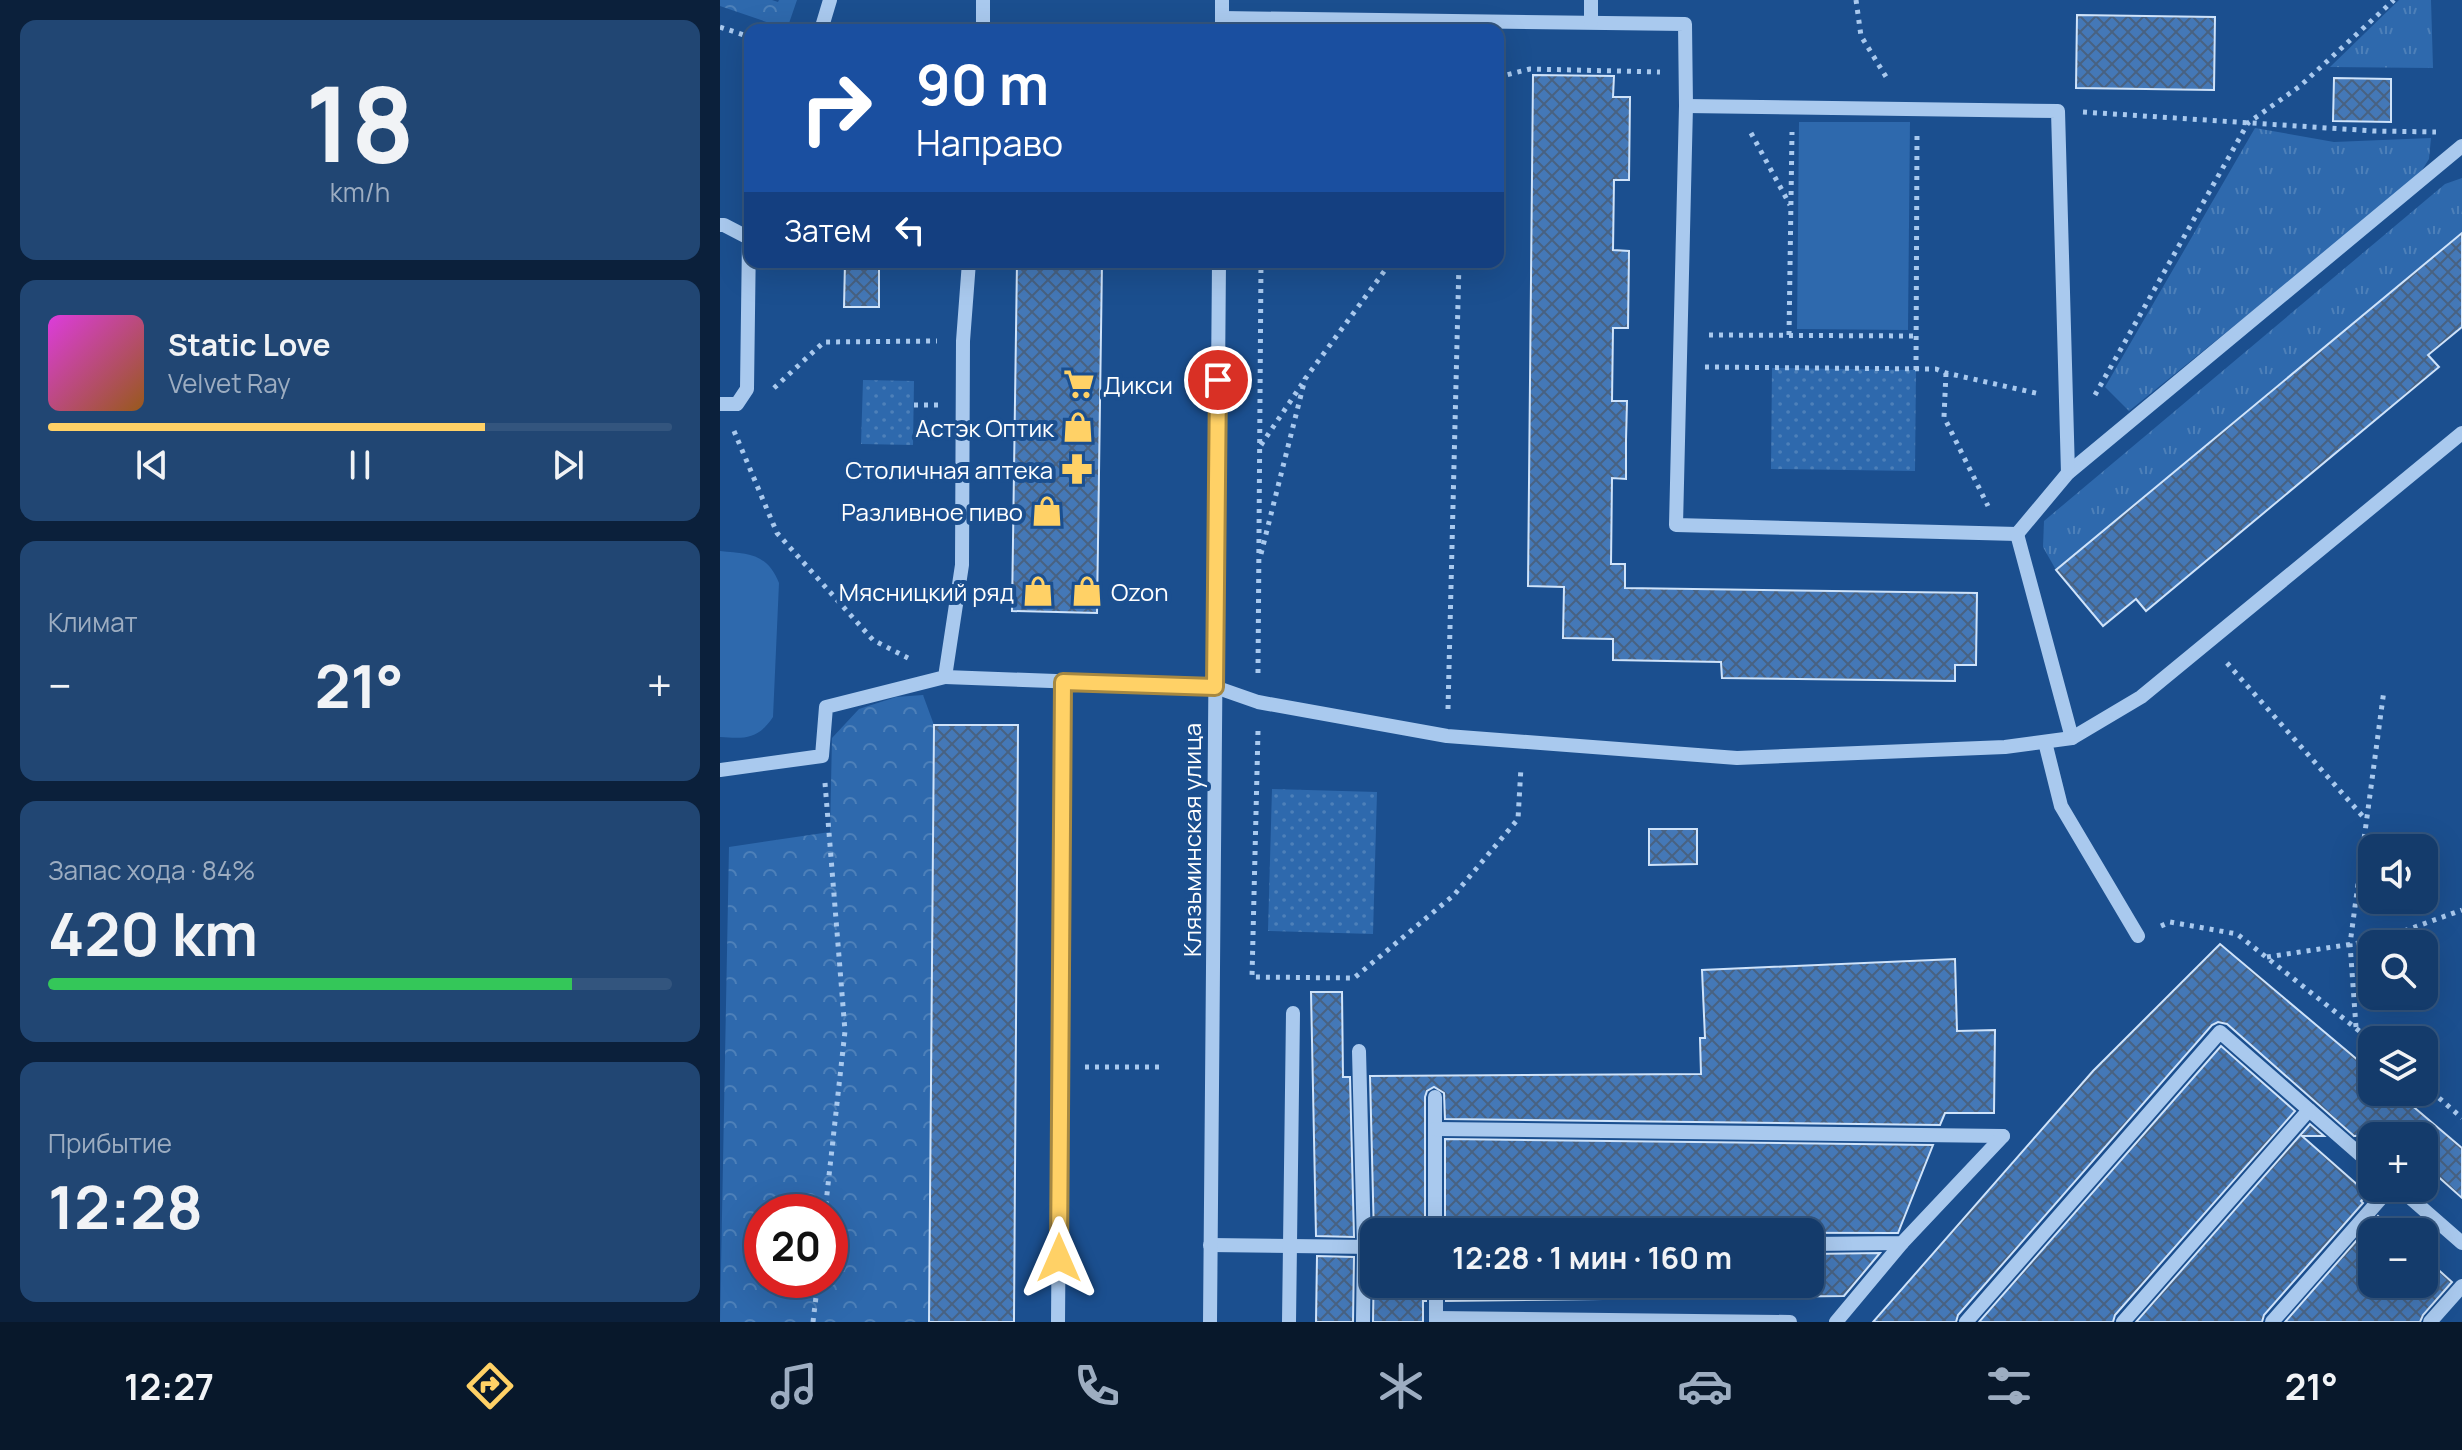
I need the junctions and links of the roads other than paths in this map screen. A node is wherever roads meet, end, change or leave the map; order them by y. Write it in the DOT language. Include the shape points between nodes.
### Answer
graph roads {
  1 [pos="830,0"];
  2 [pos="983,0"];
  3 [pos="1222,0"];
  4 [pos="1591,0"];
  5 [pos="1591,22"];
  6 [pos="823,24"];
  7 [pos="983,24"];
  8 [pos="1222,24"];
  9 [pos="1686,106"];
  10 [pos="2462,146"];
  11 [pos="720,225"];
  12 [pos="744,235"];
  13 [pos="749,268"];
  14 [pos="969,268"];
  15 [pos="1219,268"];
  16 [pos="720,404"];
  17 [pos="2462,433"];
  18 [pos="2068,473"];
  19 [pos="2017,534"];
  20 [pos="945,677"];
  21 [pos="1063,682"];
  22 [pos="1215,687"];
  23 [pos="2072,738"];
  24 [pos="2045,742"];
  25 [pos="720,770"];
  26 [pos="2138,936"];
  27 [pos="1293,1013"];
  28 [pos="1359,1051"];
  29 [pos="1435,1097"];
  30 [pos="2309,1110"];
  31 [pos="1435,1129"];
  32 [pos="2358,1153"];
  33 [pos="2378,1202"];
  34 [pos="2415,1202"];
  35 [pos="1368,1218"];
  36 [pos="1435,1218"];
  37 [pos="1902,1243"];
  38 [pos="2462,1243"];
  39 [pos="1824,1244"];
  40 [pos="1210,1245"];
  41 [pos="1290,1246"];
  42 [pos="1360,1247"];
  43 [pos="2462,1286"];
  44 [pos="1365,1298"];
  45 [pos="1436,1298"];
  46 [pos="1436,1320"];
  47 [pos="1547,1320"];
  48 [pos="1658,1321"];
  49 [pos="1058,1322"];
  50 [pos="1210,1322"];
  51 [pos="1289,1322"];
  52 [pos="1363,1322"];
  53 [pos="1790,1322"];
  54 [pos="1836,1322"];
  55 [pos="1966,1322"];
  56 [pos="2123,1322"];
  57 [pos="2272,1322"];
  58 [pos="2430,1322"];
  1 -- 6 [label="street"];
  2 -- 7 [label="street"];
  3 -- 8 [label="street"];
  4 -- 5 [label="street"];
  5 -- 8 [label="street"];
  5 -- 9 [label="street" via="1685,24"];
  9 -- 18 [label="street" via="2058,111"];
  9 -- 19 [label="street" via="1676,525"];
  10 -- 18 [label="street"];
  11 -- 12 [label="street"];
  13 -- 16 [label="street" via="747,389 737,404"];
  14 -- 20 [label="street" via="962,565"];
  15 -- 22 [label="street, Клязьминская улица"];
  17 -- 23 [label="street" via="2141,697"];
  18 -- 19 [label="street"];
  19 -- 23 [label="street"];
  20 -- 21 [label="street"];
  20 -- 25 [label="street" via="826,707 822,756"];
  21 -- 22 [label="street"];
  21 -- 49 [label="street"];
  22 -- 24 [label="street" via="1258,702 1447,736 1737,758"];
  22 -- 40 [label="street, Клязьминская улица"];
  23 -- 24 [label="street"];
  24 -- 26 [label="street" via="2061,806"];
  27 -- 41 [label="street"];
  28 -- 35 [label="street"];
  29 -- 31 [label="street"];
  30 -- 32 [label="street"];
  30 -- 55 [label="street" via="2220,1032"];
  30 -- 56 [label="street"];
  31 -- 36 [label="street"];
  31 -- 37 [label="street" via="2003,1136"];
  33 -- 57 [label="street"];
  34 -- 38 [label="street"];
  37 -- 39 [label="street"];
  37 -- 54 [label="street"];
  40 -- 41 [label="street"];
  40 -- 50 [label="street, Клязьминская улица"];
  41 -- 42 [label="street"];
  41 -- 51 [label="street"];
  43 -- 58 [label="street"];
  44 -- 52 [label="street"];
  45 -- 46 [label="street"];
  46 -- 47 [label="street"];
  47 -- 48 [label="street"];
  48 -- 53 [label="street"];
}
